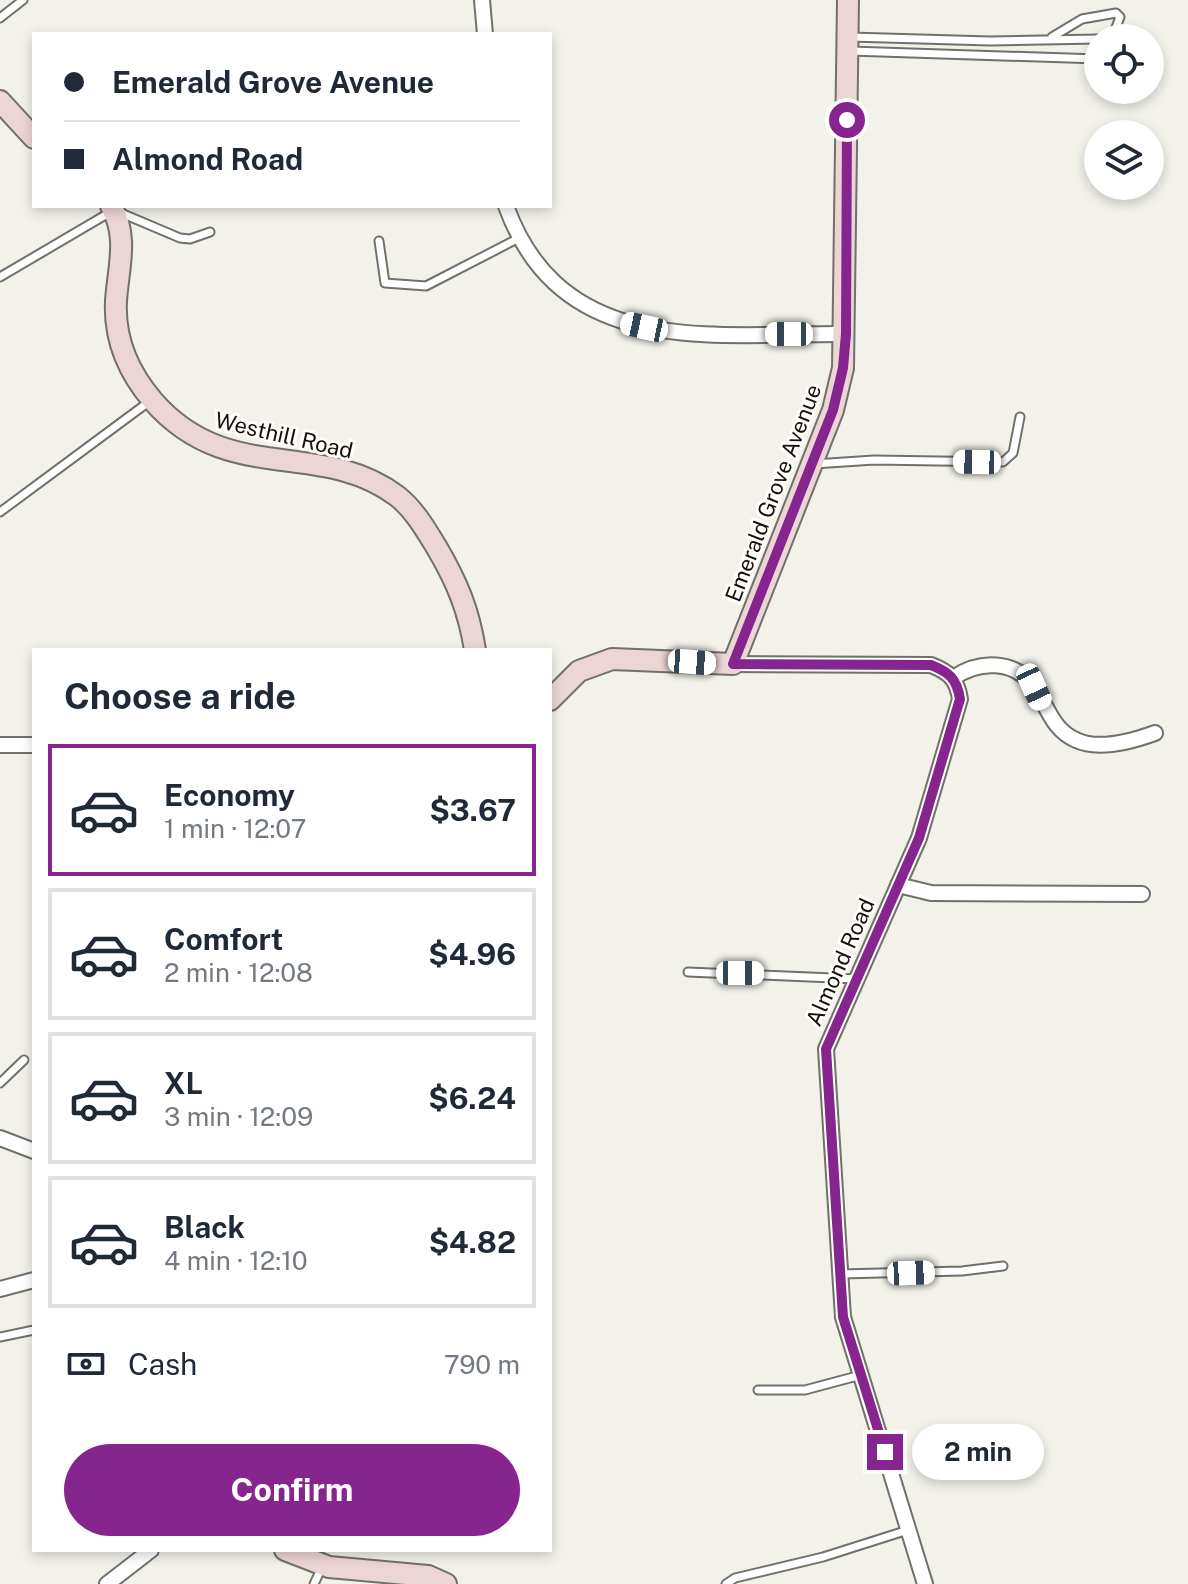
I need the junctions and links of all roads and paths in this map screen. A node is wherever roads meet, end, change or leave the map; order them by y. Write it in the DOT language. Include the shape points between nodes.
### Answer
graph roads {
  1 [pos="23,0"];
  2 [pos="482,0"];
  3 [pos="848,0"];
  4 [pos="0,18"];
  5 [pos="1117,24"];
  6 [pos="485,32"];
  7 [pos="1050,38"];
  8 [pos="1084,39"];
  9 [pos="848,44"];
  10 [pos="1084,58"];
  11 [pos="0,101"];
  12 [pos="29,127"];
  13 [pos="112,208"];
  14 [pos="507,208"];
  15 [pos="210,232"];
  16 [pos="519,238"];
  17 [pos="379,241"];
  18 [pos="0,277"];
  19 [pos="846,334"];
  20 [pos="152,399"];
  21 [pos="1020,417"];
  22 [pos="812,465"];
  23 [pos="0,512"];
  24 [pos="475,648"];
  25 [pos="733,664"];
  26 [pos="953,678"];
  27 [pos="552,698"];
  28 [pos="1155,733"];
  29 [pos="0,745"];
  30 [pos="32,745"];
  31 [pos="898,885"];
  32 [pos="1142,894"];
  33 [pos="688,972"];
  34 [pos="857,979"];
  35 [pos="24,1060"];
  36 [pos="0,1083"];
  37 [pos="0,1138"];
  38 [pos="32,1150"];
  39 [pos="1003,1266"];
  40 [pos="840,1274"];
  41 [pos="32,1281"];
  42 [pos="0,1289"];
  43 [pos="32,1330"];
  44 [pos="0,1337"];
  45 [pos="861,1375"];
  46 [pos="758,1390"];
  47 [pos="909,1530"];
  48 [pos="148,1552"];
  49 [pos="288,1552"];
  50 [pos="319,1575"];
  51 [pos="107,1584"];
  52 [pos="446,1584"];
  53 [pos="726,1584"];
  54 [pos="925,1584"];
  1 -- 4 [label="lane"];
  2 -- 6 [label="street"];
  3 -- 9 [label="street, Emerald Grove Avenue"];
  5 -- 7 [label="lane" via="1116,13 1082,19"];
  7 -- 8 [label="lane"];
  7 -- 9 [label="lane"];
  9 -- 10 [label="lane"];
  9 -- 19 [label="street, Emerald Grove Avenue"];
  11 -- 12 [label="street"];
  13 -- 15 [label="lane" via="180,238"];
  13 -- 18 [label="lane"];
  13 -- 20 [label="street, Westhill Road" via="122,246 118,336 125,358"];
  14 -- 16 [label="street"];
  16 -- 17 [label="lane" via="426,286 385,283"];
  16 -- 19 [label="street" via="568,296 613,320 674,333"];
  19 -- 22 [label="street, Emerald Grove Avenue" via="833,410"];
  20 -- 23 [label="lane"];
  20 -- 24 [label="street, Westhill Road" via="182,429 209,445 346,472 395,495 421,523 455,580 467,607"];
  21 -- 22 [label="lane" via="1013,453 1003,462 874,460"];
  22 -- 25 [label="street, Emerald Grove Avenue"];
  25 -- 26 [label="street" via="931,665"];
  25 -- 27 [label="street" via="612,659 579,671"];
  26 -- 28 [label="street" via="968,668 998,664 1021,674 1060,730 1079,742 1133,741"];
  26 -- 31 [label="street, Almond Road" via="960,699 919,838"];
  29 -- 30 [label="street"];
  31 -- 32 [label="street" via="931,893"];
  31 -- 34 [label="street, Almond Road"];
  33 -- 34 [label="lane"];
  34 -- 40 [label="street, Almond Road" via="826,1049"];
  35 -- 36 [label="lane"];
  37 -- 38 [label="street"];
  39 -- 40 [label="lane"];
  40 -- 45 [label="street, Almond Road" via="843,1317"];
  41 -- 42 [label="street"];
  43 -- 44 [label="lane"];
  45 -- 46 [label="lane" via="805,1390"];
  45 -- 47 [label="street, Almond Road"];
  47 -- 53 [label="lane"];
  47 -- 54 [label="street, Almond Road"];
  48 -- 51 [label="street"];
  49 -- 50 [label="street"];
  50 -- 52 [label="street" via="348,1571 428,1576"];
}
